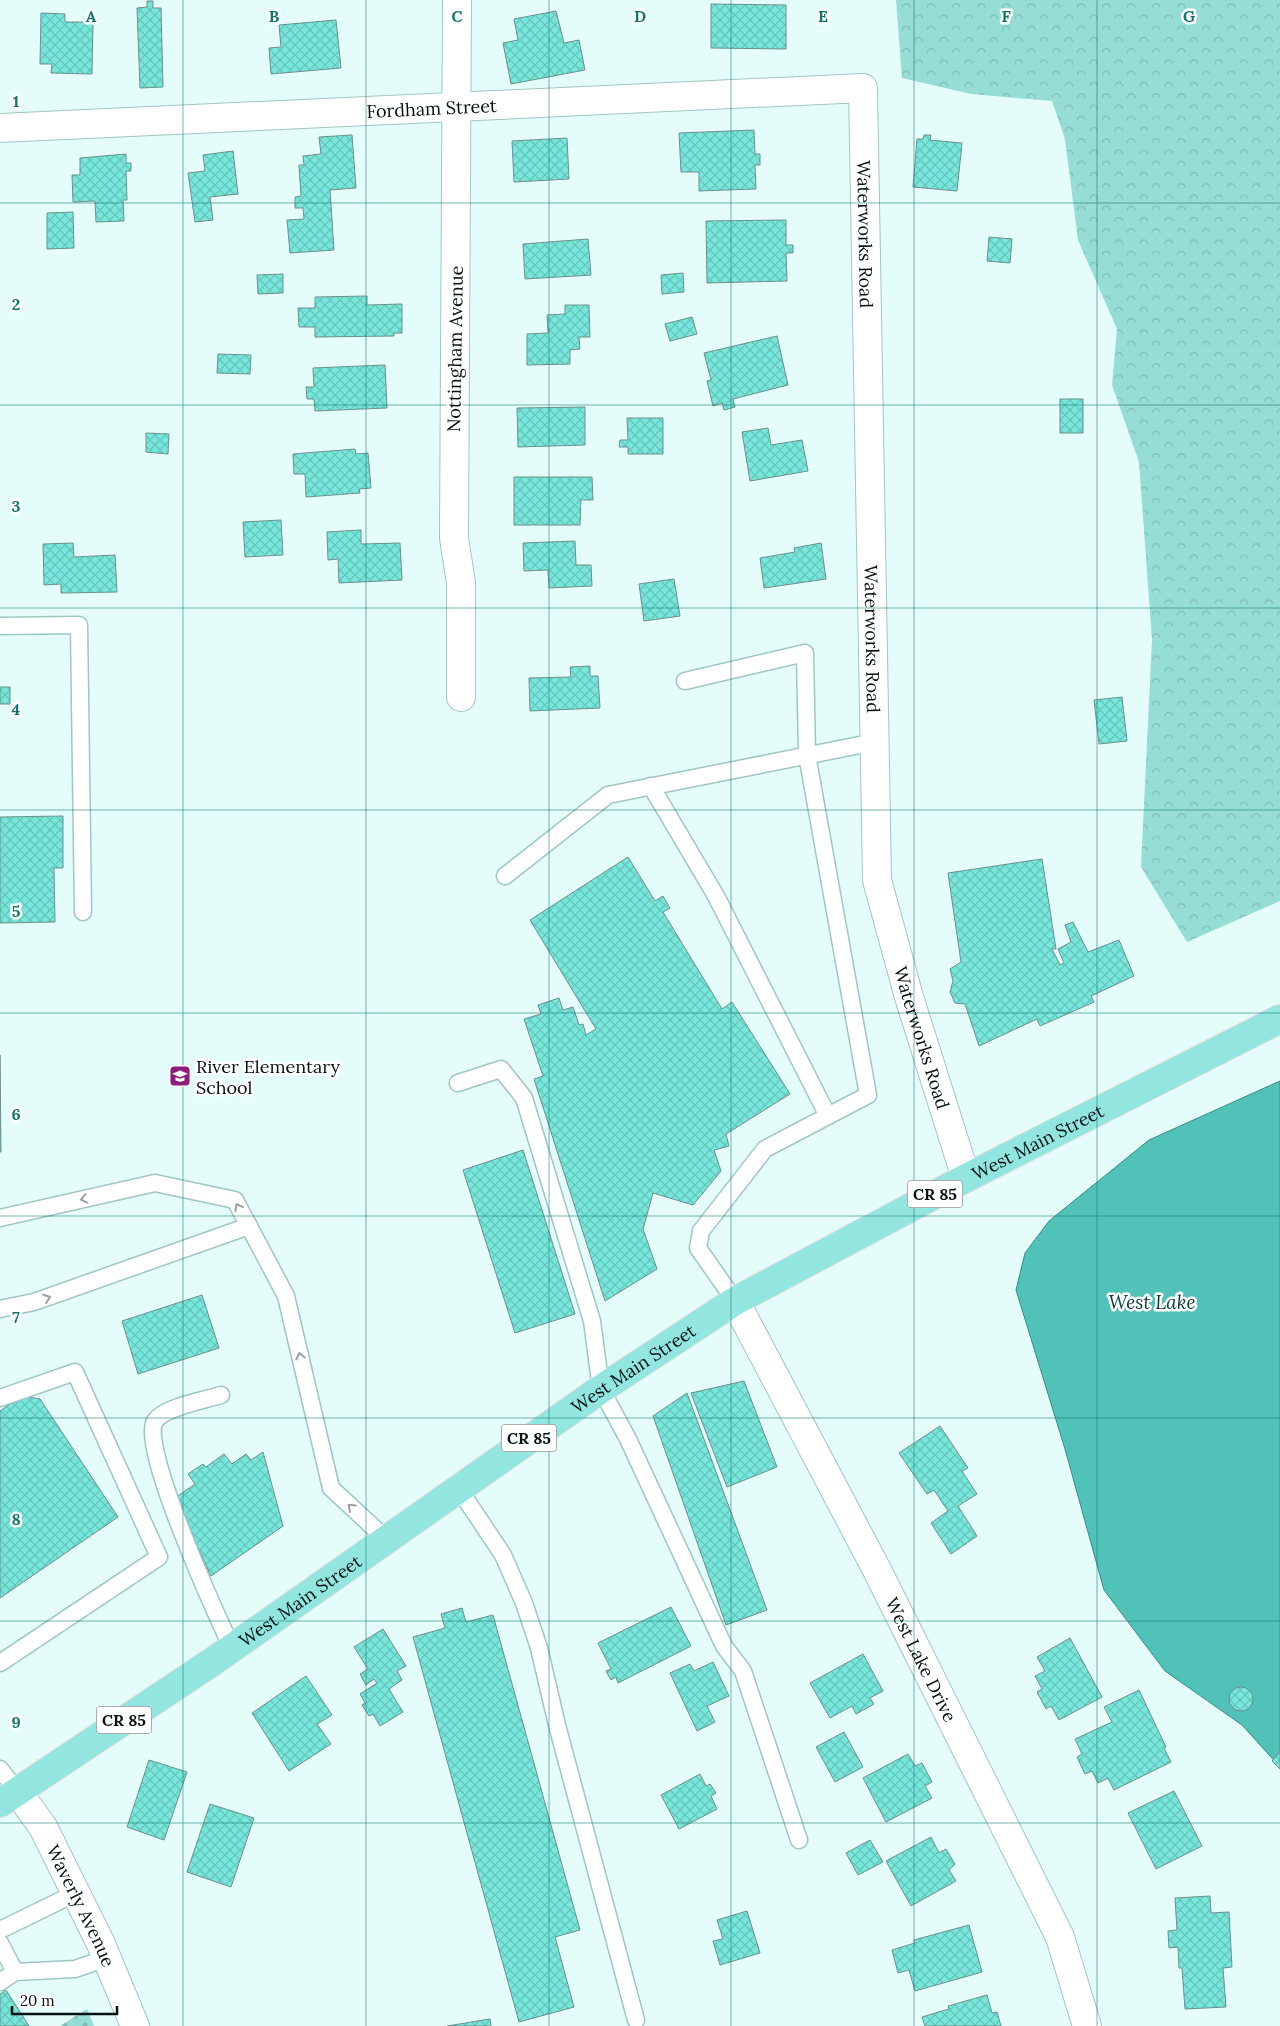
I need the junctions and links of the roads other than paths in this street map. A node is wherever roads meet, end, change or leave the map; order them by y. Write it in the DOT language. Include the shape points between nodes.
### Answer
graph roads {
  1 [pos="457,0"];
  2 [pos="863,88"];
  3 [pos="458,107"];
  4 [pos="0,128"];
  5 [pos="0,626"];
  6 [pos="686,681"];
  7 [pos="461,698"];
  8 [pos="875,742"];
  9 [pos="807,756"];
  10 [pos="651,786"];
  11 [pos="505,876"];
  12 [pos="83,912"];
  13 [pos="1280,1019"];
  14 [pos="458,1083"];
  15 [pos="828,1116"];
  16 [pos="966,1178"];
  17 [pos="0,1218"];
  18 [pos="249,1226"];
  19 [pos="735,1301"];
  20 [pos="0,1309"];
  21 [pos="601,1388"];
  22 [pos="221,1396"];
  23 [pos="0,1398"];
  24 [pos="458,1489"];
  25 [pos="387,1540"];
  26 [pos="232,1648"];
  27 [pos="0,1662"];
  28 [pos="0,1769"];
  29 [pos="8,1797"];
  30 [pos="799,1840"];
  31 [pos="76,1893"];
  32 [pos="0,1930"];
  33 [pos="0,1943"];
  34 [pos="107,1958"];
  35 [pos="15,1972"];
  36 [pos="0,1982"];
  37 [pos="636,2020"];
  38 [pos="135,2026"];
  39 [pos="1087,2026"];
  1 -- 3 [label="street, Nottingham Avenue"];
  2 -- 3 [label="street, Fordham Street"];
  2 -- 8 [label="street, Waterworks Road"];
  3 -- 4 [label="street, Fordham Street"];
  3 -- 7 [label="street, Nottingham Avenue" via="454,538 461,583"];
  5 -- 12 [label="lane" via="79,625"];
  6 -- 9 [label="lane" via="805,653"];
  8 -- 9 [label="lane"];
  8 -- 16 [label="street, Waterworks Road" via="878,880 909,997"];
  9 -- 10 [label="lane"];
  9 -- 15 [label="lane" via="868,1095"];
  10 -- 11 [label="lane" via="608,795"];
  10 -- 15 [label="lane" via="716,896"];
  13 -- 16 [label="main road, West Main Street / CR 85"];
  14 -- 21 [label="lane" via="501,1069 524,1098 592,1321"];
  15 -- 19 [label="lane" via="765,1149 701,1231 698,1248"];
  16 -- 19 [label="main road, West Main Street / CR 85"];
  18 -- 17 [label="lane, one-way" via="235,1200 155,1183"];
  20 -- 18 [label="lane, one-way" via="34,1302"];
  25 -- 18 [label="lane, one-way" via="331,1488 286,1296"];
  19 -- 21 [label="main road, West Main Street / CR 85"];
  19 -- 39 [label="street, West Lake Drive" via="877,1570 1060,1937"];
  21 -- 24 [label="main road, West Main Street / CR 85"];
  21 -- 30 [label="lane" via="724,1646 743,1671"];
  22 -- 26 [label="lane" via="164,1413 155,1420 152,1429 155,1452 194,1565"];
  23 -- 27 [label="lane" via="75,1372 159,1557"];
  24 -- 25 [label="main road, West Main Street / CR 85"];
  24 -- 37 [label="lane" via="503,1555 524,1603 539,1648"];
  25 -- 26 [label="main road, West Main Street / CR 85"];
  26 -- 29 [label="main road, West Main Street / CR 85"];
  28 -- 29 [label="lane"];
  29 -- 31 [label="street, Waverly Avenue" via="43,1827"];
  31 -- 32 [label="lane"];
  31 -- 34 [label="street, Waverly Avenue"];
  33 -- 35 [label="lane"];
  34 -- 35 [label="lane" via="75,1969"];
  34 -- 38 [label="street, Waverly Avenue"];
  35 -- 36 [label="lane"];
}
